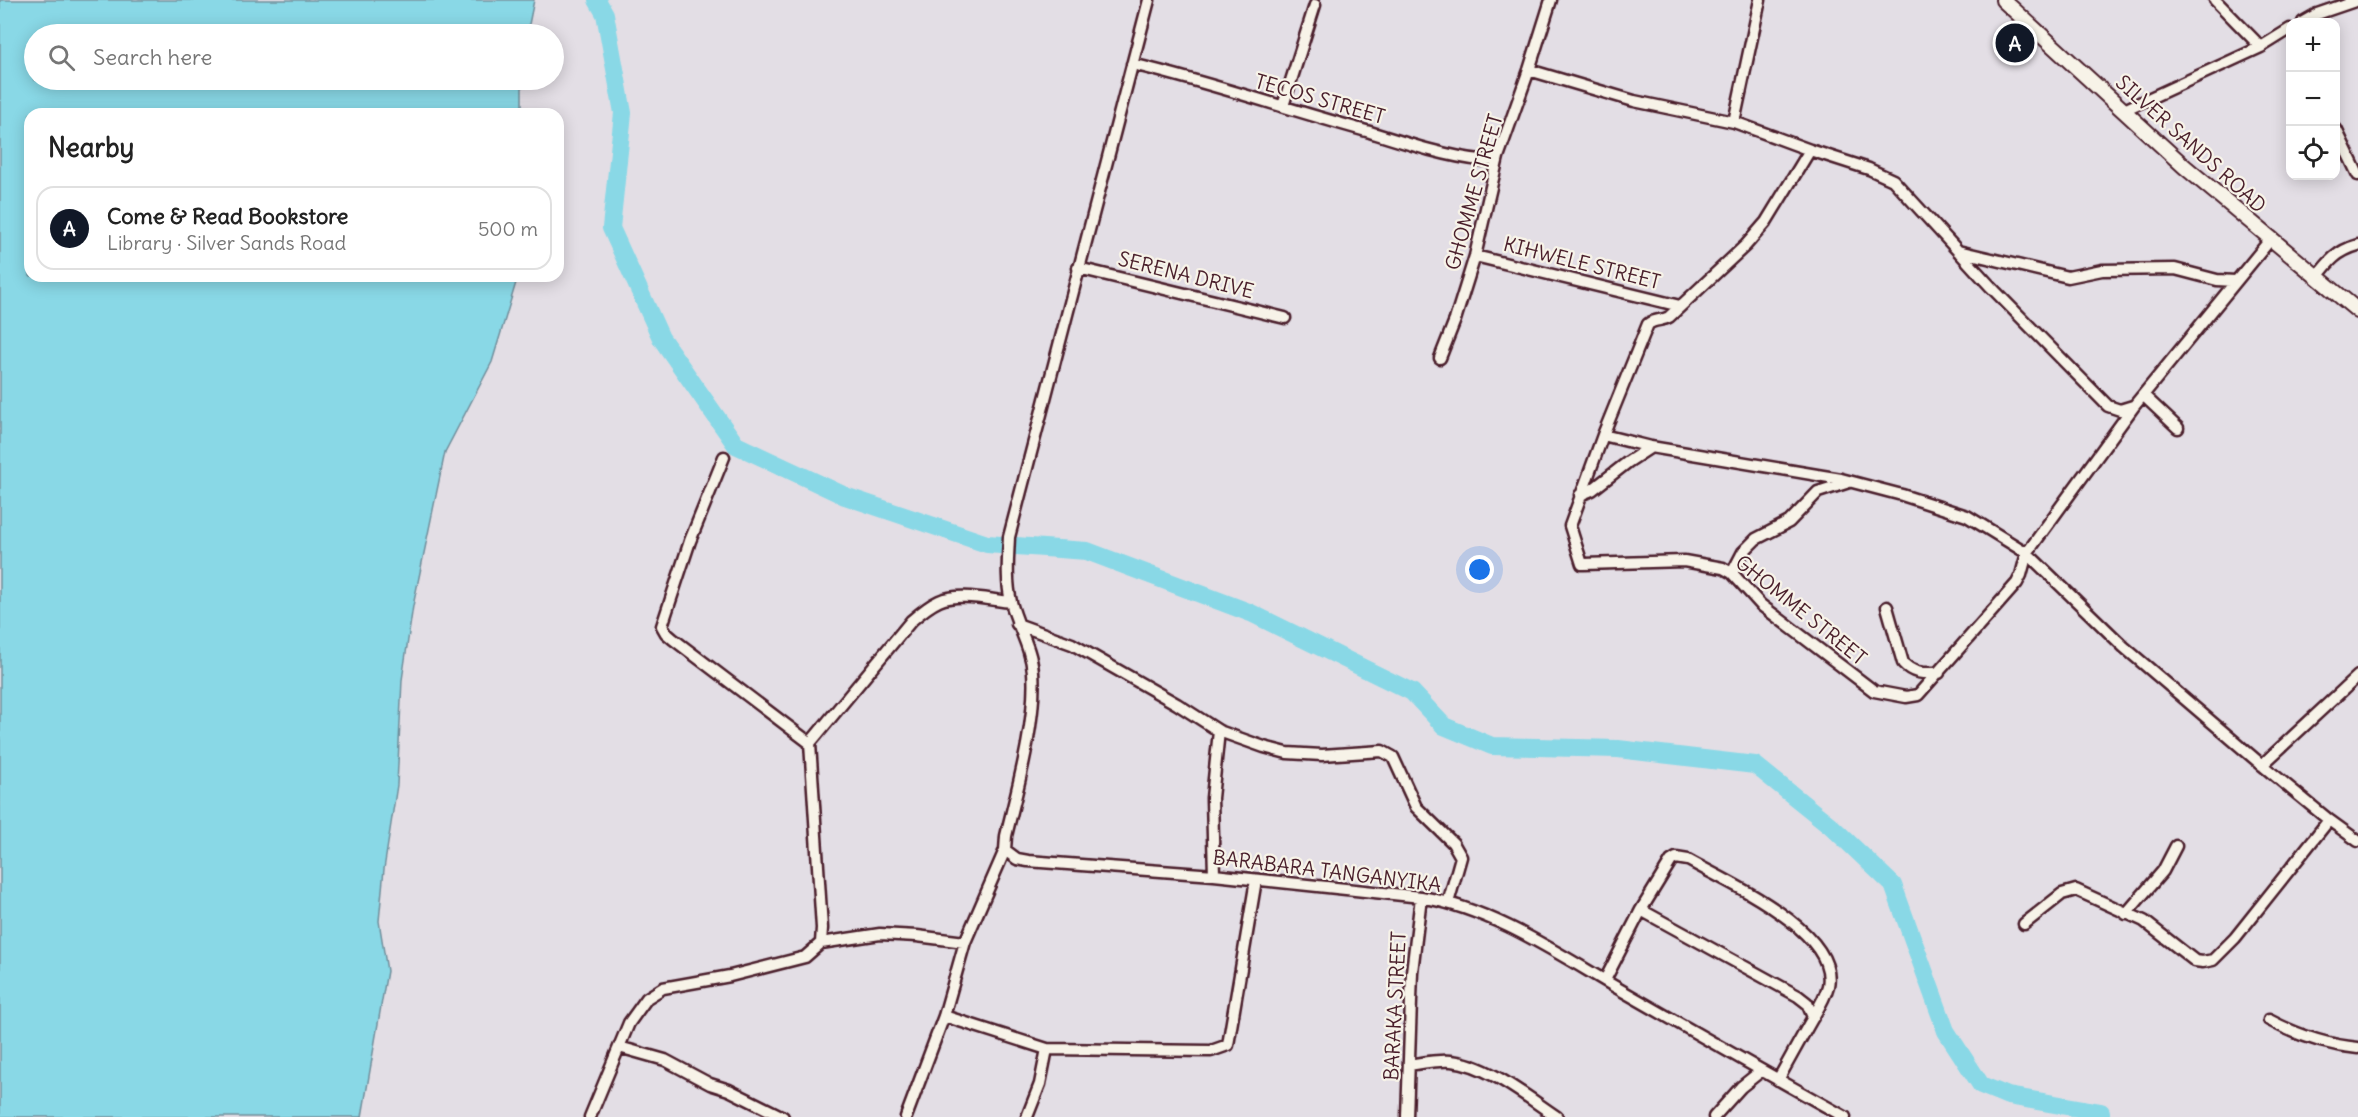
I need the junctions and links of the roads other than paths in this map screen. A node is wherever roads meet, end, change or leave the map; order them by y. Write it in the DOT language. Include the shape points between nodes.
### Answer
graph roads {
  1 [pos="1149,0"];
  2 [pos="1551,0"];
  3 [pos="1761,0"];
  4 [pos="2003,0"];
  5 [pos="2215,0"];
  6 [pos="2358,0"];
  7 [pos="1315,5"];
  8 [pos="2310,18"];
  9 [pos="2286,35"];
  10 [pos="2261,47"];
  11 [pos="1132,64"];
  12 [pos="1529,70"];
  13 [pos="1283,106"];
  14 [pos="2124,110"];
  15 [pos="1734,122"];
  16 [pos="2340,137"];
  17 [pos="1810,150"];
  18 [pos="1498,156"];
  19 [pos="2358,175"];
  20 [pos="2270,240"];
  21 [pos="2358,245"];
  22 [pos="1957,251"];
  23 [pos="1475,256"];
  24 [pos="1078,268"];
  25 [pos="2316,278"];
  26 [pos="2235,280"];
  27 [pos="1680,306"];
  28 [pos="2358,311"];
  29 [pos="1284,318"];
  30 [pos="1440,358"];
  31 [pos="2143,395"];
  32 [pos="2134,406"];
  33 [pos="2178,428"];
  34 [pos="1602,435"];
  35 [pos="1651,447"];
  36 [pos="724,457"];
  37 [pos="1849,482"];
  38 [pos="1580,495"];
  39 [pos="2027,553"];
  40 [pos="1732,573"];
  41 [pos="1011,602"];
  42 [pos="1887,607"];
  43 [pos="1017,624"];
  44 [pos="1939,673"];
  45 [pos="2358,676"];
  46 [pos="1219,731"];
  47 [pos="810,743"];
  48 [pos="2262,765"];
  49 [pos="2329,820"];
  50 [pos="2358,841"];
  51 [pos="2176,846"];
  52 [pos="1005,850"];
  53 [pos="1214,875"];
  54 [pos="1256,880"];
  55 [pos="1421,897"];
  56 [pos="1448,903"];
  57 [pos="1641,910"];
  58 [pos="2126,914"];
  59 [pos="2024,924"];
  60 [pos="821,942"];
  61 [pos="965,942"];
  62 [pos="1605,980"];
  63 [pos="944,1016"];
  64 [pos="1813,1017"];
  65 [pos="2268,1020"];
  66 [pos="620,1047"];
  67 [pos="1047,1048"];
  68 [pos="2358,1048"];
  69 [pos="1409,1065"];
  70 [pos="1761,1071"];
  71 [pos="1778,1080"];
  72 [pos="591,1117"];
  73 [pos="783,1117"];
  74 [pos="906,1117"];
  75 [pos="1027,1117"];
  76 [pos="1407,1117"];
  77 [pos="1557,1117"];
  78 [pos="1714,1117"];
  79 [pos="1845,1117"];
  1 -- 11 [label="street"];
  2 -- 12 [label="street, GHOMME STREET"];
  3 -- 15 [label="street"];
  4 -- 14 [label="street, SILVER SANDS ROAD"];
  5 -- 10 [label="street"];
  6 -- 8 [label="street"];
  7 -- 13 [label="street"];
  9 -- 10 [label="street"];
  10 -- 14 [label="street"];
  11 -- 13 [label="street, TECOS STREET"];
  11 -- 24 [label="street"];
  12 -- 15 [label="street" via="1634,101"];
  12 -- 18 [label="street, GHOMME STREET"];
  13 -- 18 [label="street, TECOS STREET" via="1434,150 1481,160"];
  14 -- 20 [label="street, SILVER SANDS ROAD"];
  15 -- 17 [label="street"];
  16 -- 19 [label="street"];
  17 -- 22 [label="street" via="1893,180"];
  17 -- 27 [label="street" via="1766,222"];
  18 -- 23 [label="street, GHOMME STREET"];
  20 -- 25 [label="street, SILVER SANDS ROAD"];
  20 -- 26 [label="street, GHOMME STREET"];
  21 -- 25 [label="street" via="2341,250"];
  22 -- 26 [label="street" via="2068,277 2139,268 2175,269 2217,280"];
  22 -- 32 [label="street" via="2108,406 2120,410"];
  23 -- 27 [label="street, KIHWELE STREET"];
  23 -- 30 [label="street, GHOMME STREET"];
  24 -- 29 [label="street, SERENA DRIVE"];
  24 -- 41 [label="street" via="1009,537 1007,580"];
  25 -- 28 [label="street, SILVER SANDS ROAD"];
  26 -- 31 [label="street, GHOMME STREET"];
  27 -- 34 [label="street" via="1662,321 1648,324"];
  31 -- 32 [label="street, GHOMME STREET"];
  31 -- 33 [label="street"];
  32 -- 39 [label="street, GHOMME STREET"];
  34 -- 35 [label="street"];
  34 -- 38 [label="street"];
  35 -- 37 [label="street"];
  35 -- 38 [label="street"];
  36 -- 47 [label="street" via="690,541 663,626 673,639"];
  37 -- 39 [label="street" via="1967,516"];
  37 -- 40 [label="street" via="1818,492 1789,522 1756,539 1743,552"];
  38 -- 40 [label="street, GHOMME STREET" via="1570,526 1583,564 1684,561"];
  39 -- 44 [label="street, GHOMME STREET" via="2017,583"];
  39 -- 48 [label="street" via="2124,647"];
  40 -- 44 [label="street, GHOMME STREET" via="1761,605 1874,691 1918,696"];
  41 -- 43 [label="street"];
  41 -- 47 [label="street" via="958,598 940,600 929,607 910,621"];
  42 -- 44 [label="street" via="1903,663 1918,673"];
  43 -- 46 [label="street" via="1072,644"];
  43 -- 52 [label="street" via="1029,649 1032,708"];
  45 -- 48 [label="street"];
  46 -- 53 [label="street" via="1212,798"];
  46 -- 56 [label="street" via="1287,753 1382,751 1393,757 1416,807 1453,843 1461,857"];
  47 -- 60 [label="street"];
  48 -- 49 [label="street"];
  49 -- 50 [label="street"];
  49 -- 58 [label="street" via="2213,960 2195,961 2144,921"];
  51 -- 58 [label="street" via="2163,871"];
  52 -- 53 [label="street, BARABARA TANGANYIKA" via="1028,861"];
  52 -- 61 [label="street"];
  53 -- 54 [label="street, BARABARA TANGANYIKA"];
  54 -- 55 [label="street, BARABARA TANGANYIKA"];
  54 -- 67 [label="street" via="1228,1045 1212,1051"];
  55 -- 56 [label="street, BARABARA TANGANYIKA"];
  55 -- 69 [label="street, BARAKA STREET" via="1412,972"];
  56 -- 62 [label="street, BARABARA TANGANYIKA" via="1490,918"];
  57 -- 62 [label="street"];
  57 -- 64 [label="street" via="1798,996 1807,1003"];
  57 -- 64 [label="street" via="1665,867 1676,858 1688,860 1770,907 1815,943 1826,963 1827,989"];
  58 -- 59 [label="street" via="2076,890 2062,894"];
  60 -- 61 [label="street" via="880,934"];
  60 -- 66 [label="street" via="805,957 663,988 635,1012"];
  61 -- 63 [label="street"];
  62 -- 70 [label="street, BARABARA TANGANYIKA"];
  63 -- 67 [label="street"];
  63 -- 74 [label="street"];
  64 -- 71 [label="street"];
  65 -- 68 [label="street" via="2325,1043"];
  66 -- 72 [label="street"];
  66 -- 73 [label="street" via="665,1060"];
  67 -- 75 [label="street" via="1040,1084"];
  69 -- 76 [label="street, BARAKA STREET"];
  69 -- 77 [label="street" via="1448,1060 1466,1063 1482,1069"];
  70 -- 71 [label="street, BARABARA TANGANYIKA"];
  70 -- 78 [label="street"];
  71 -- 79 [label="street, BARABARA TANGANYIKA"];
}
